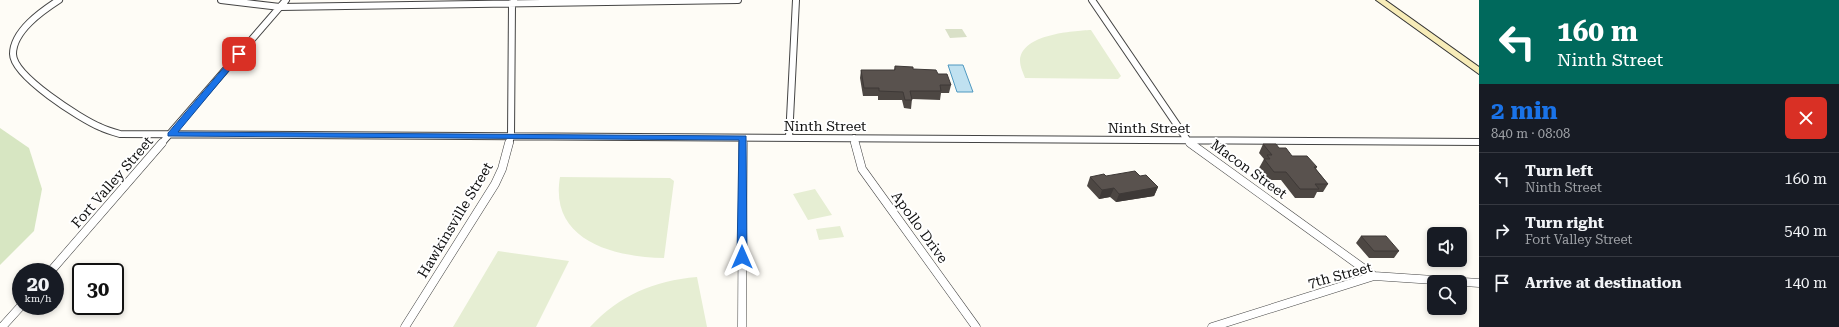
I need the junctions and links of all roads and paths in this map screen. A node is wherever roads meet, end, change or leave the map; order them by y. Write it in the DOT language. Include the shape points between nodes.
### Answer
graph roads {
  1 [pos="59,0"];
  2 [pos="221,0"];
  3 [pos="286,0"];
  4 [pos="738,0"];
  5 [pos="796,0"];
  6 [pos="1092,0"];
  7 [pos="1380,0"];
  8 [pos="513,2"];
  9 [pos="280,7"];
  10 [pos="1479,71"];
  11 [pos="171,135"];
  12 [pos="511,136"];
  13 [pos="743,138"];
  14 [pos="789,138"];
  15 [pos="854,138"];
  16 [pos="1188,140"];
  17 [pos="1479,142"];
  18 [pos="58,263"];
  19 [pos="1374,276"];
  20 [pos="1479,283"];
  21 [pos="13,315"];
  22 [pos="2,327"];
  23 [pos="405,327"];
  24 [pos="742,327"];
  25 [pos="976,327"];
  26 [pos="1212,327"];
  1 -- 11 [label="street, Ninth Street" via="39,14 16,43 13,56 22,74 99,127 120,134"];
  2 -- 9 [label="street"];
  3 -- 9 [label="street, Fort Valley Street"];
  4 -- 8 [label="street"];
  5 -- 14 [label="street"];
  6 -- 16 [label="street, Macon Street"];
  7 -- 10 [label="street"];
  8 -- 9 [label="street"];
  8 -- 12 [label="street, Hawkinsville Street"];
  9 -- 11 [label="street, Fort Valley Street"];
  11 -- 12 [label="street, Ninth Street"];
  11 -- 18 [label="street, Fort Valley Street"];
  12 -- 13 [label="street, Ninth Street"];
  12 -- 23 [label="street, Hawkinsville Street" via="495,184"];
  13 -- 14 [label="street, Ninth Street"];
  13 -- 24 [label="street"];
  14 -- 15 [label="street, Ninth Street"];
  15 -- 16 [label="street, Ninth Street"];
  15 -- 25 [label="street, Apollo Drive" via="862,169"];
  16 -- 17 [label="street, Ninth Street"];
  16 -- 19 [label="street, Macon Street"];
  19 -- 20 [label="street, 7th Street"];
  19 -- 26 [label="street, 7th Street"];
  21 -- 22 [label="street"];
}
